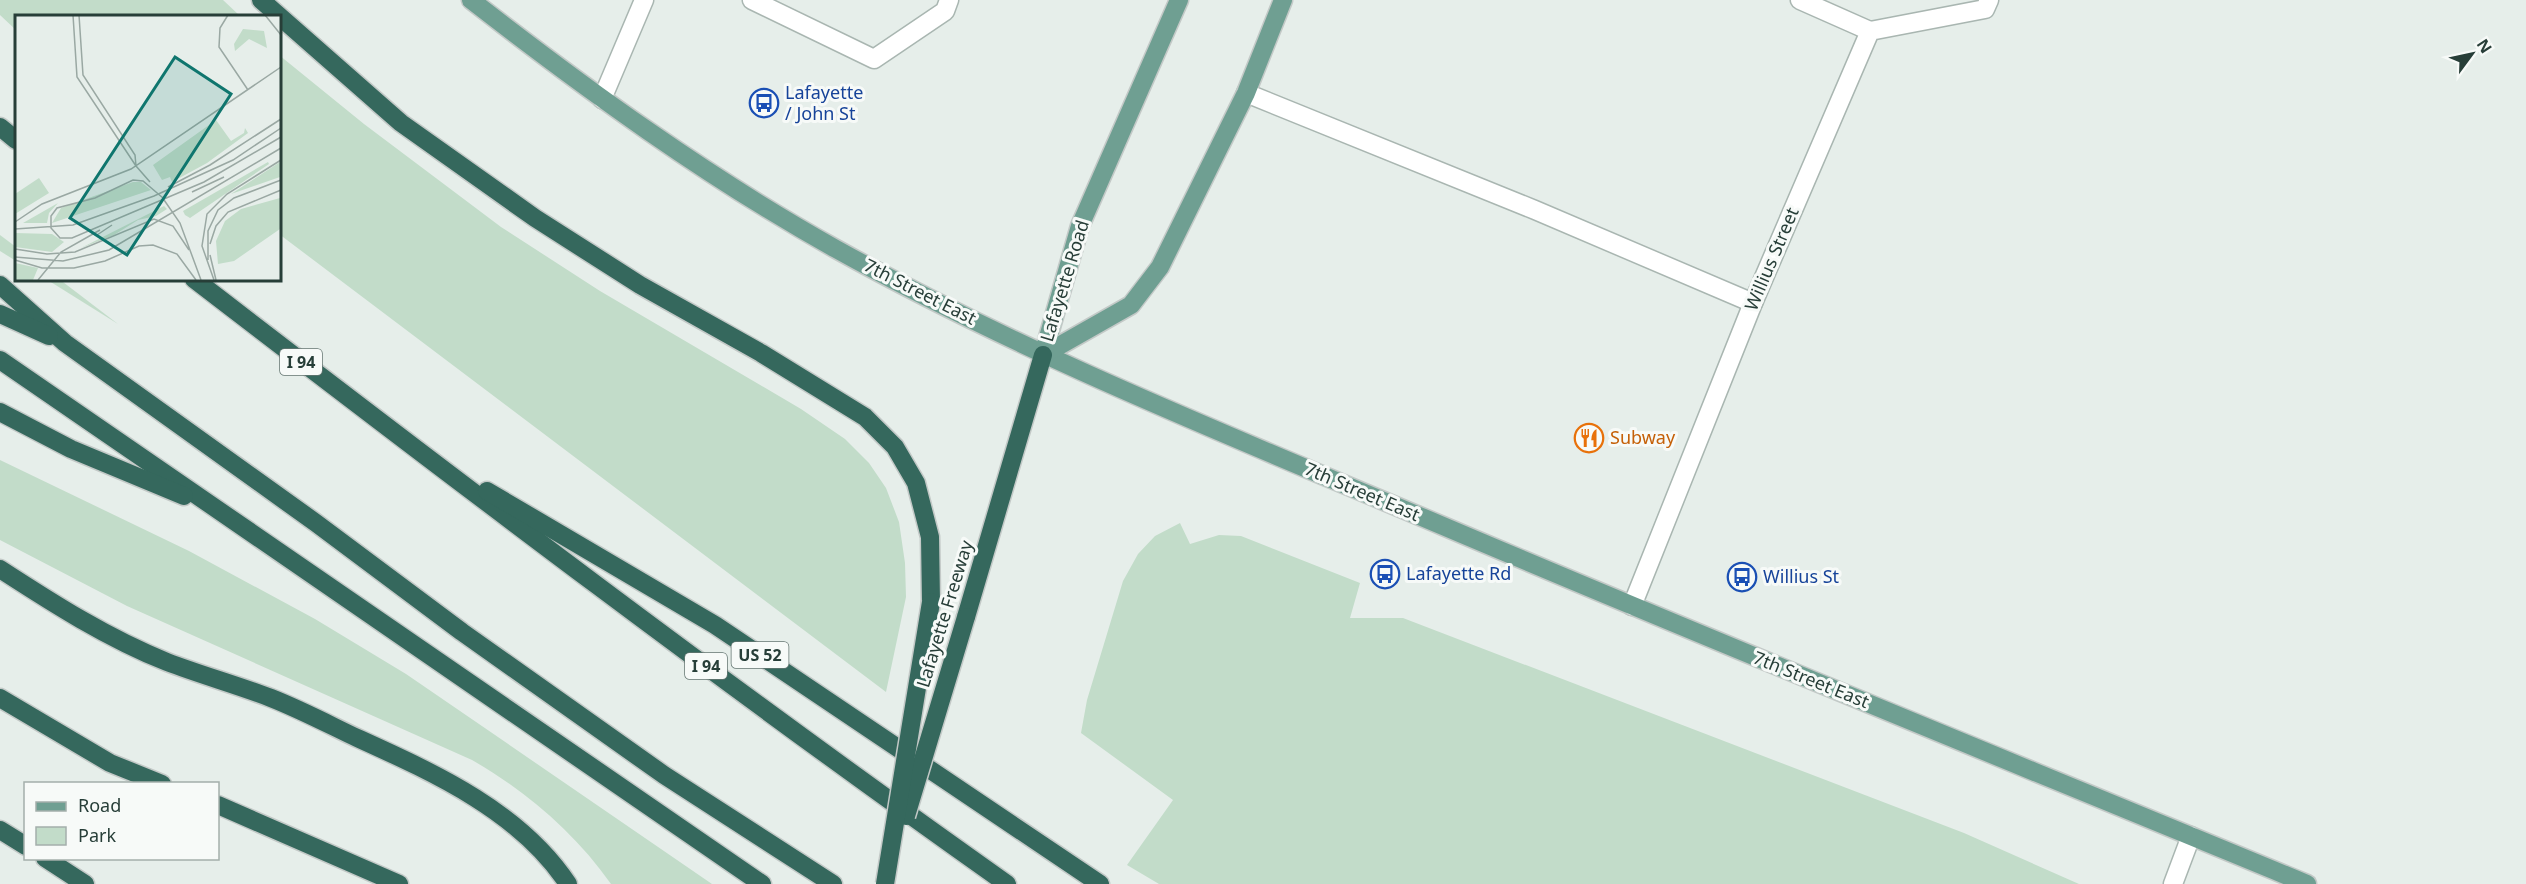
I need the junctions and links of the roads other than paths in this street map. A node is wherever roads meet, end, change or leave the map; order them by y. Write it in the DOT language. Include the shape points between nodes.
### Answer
graph roads {
  1 [pos="261,0"];
  2 [pos="471,0"];
  3 [pos="644,0"];
  4 [pos="752,0"];
  5 [pos="949,0"];
  6 [pos="1179,0"];
  7 [pos="1283,0"];
  8 [pos="1800,0"];
  9 [pos="1989,0"];
  10 [pos="278,15"];
  11 [pos="280,17"];
  12 [pos="1870,31"];
  13 [pos="1246,93"];
  14 [pos="602,99"];
  15 [pos="0,127"];
  16 [pos="15,139"];
  17 [pos="195,280"];
  18 [pos="0,285"];
  19 [pos="1752,303"];
  20 [pos="0,314"];
  21 [pos="65,343"];
  22 [pos="1043,355"];
  23 [pos="0,360"];
  24 [pos="0,412"];
  25 [pos="408,444"];
  26 [pos="219,510"];
  27 [pos="0,569"];
  28 [pos="1632,606"];
  29 [pos="0,698"];
  30 [pos="159,782"];
  31 [pos="219,805"];
  32 [pos="0,830"];
  33 [pos="2191,836"];
  34 [pos="24,845"];
  35 [pos="48,860"];
  36 [pos="85,884"];
  37 [pos="399,884"];
  38 [pos="568,884"];
  39 [pos="762,884"];
  40 [pos="833,884"];
  41 [pos="885,884"];
  42 [pos="1007,884"];
  43 [pos="1100,884"];
  44 [pos="2173,884"];
  45 [pos="2307,884"];
  1 -- 10 [label="highway, bridge"];
  2 -- 14 [label="main road, 7th Street East"];
  3 -- 14 [label="street"];
  4 -- 5 [label="street" via="874,59 945,11"];
  6 -- 22 [label="main road, Lafayette Road" via="1080,226"];
  7 -- 13 [label="main road, Lafayette Road"];
  8 -- 12 [label="street"];
  9 -- 12 [label="street" via="1985,9"];
  11 -- 41 [label="highway, bridge" via="401,123 535,218 640,285 761,352 865,417 895,447 916,483 930,537 932,603"];
  12 -- 19 [label="street, Willius Street"];
  13 -- 19 [label="street"];
  13 -- 22 [label="main road, Lafayette Road" via="1160,267 1131,304"];
  14 -- 22 [label="main road, 7th Street East" via="753,200 836,249"];
  15 -- 16 [label="highway"];
  17 -- 25 [label="highway, I 94"];
  18 -- 21 [label="highway"];
  19 -- 28 [label="street, Willius Street"];
  20 -- 21 [label="highway"];
  21 -- 40 [label="highway" via="664,776"];
  22 -- 28 [label="main road, 7th Street East"];
  22 -- 41 [label="highway, Lafayette Freeway, bridge"];
  23 -- 26 [label="highway"];
  24 -- 26 [label="highway" via="71,449"];
  25 -- 42 [label="highway, I 94" via="836,763"];
  25 -- 43 [label="highway, US 52" via="715,625"];
  26 -- 39 [label="highway"];
  27 -- 38 [label="highway" via="75,618 166,661 272,699 419,766 479,800 526,836"];
  28 -- 33 [label="main road, 7th Street East"];
  29 -- 30 [label="highway" via="110,763"];
  31 -- 37 [label="highway"];
  32 -- 34 [label="highway"];
  33 -- 44 [label="street"];
  33 -- 45 [label="main road, 7th Street East"];
  35 -- 36 [label="highway"];
}
